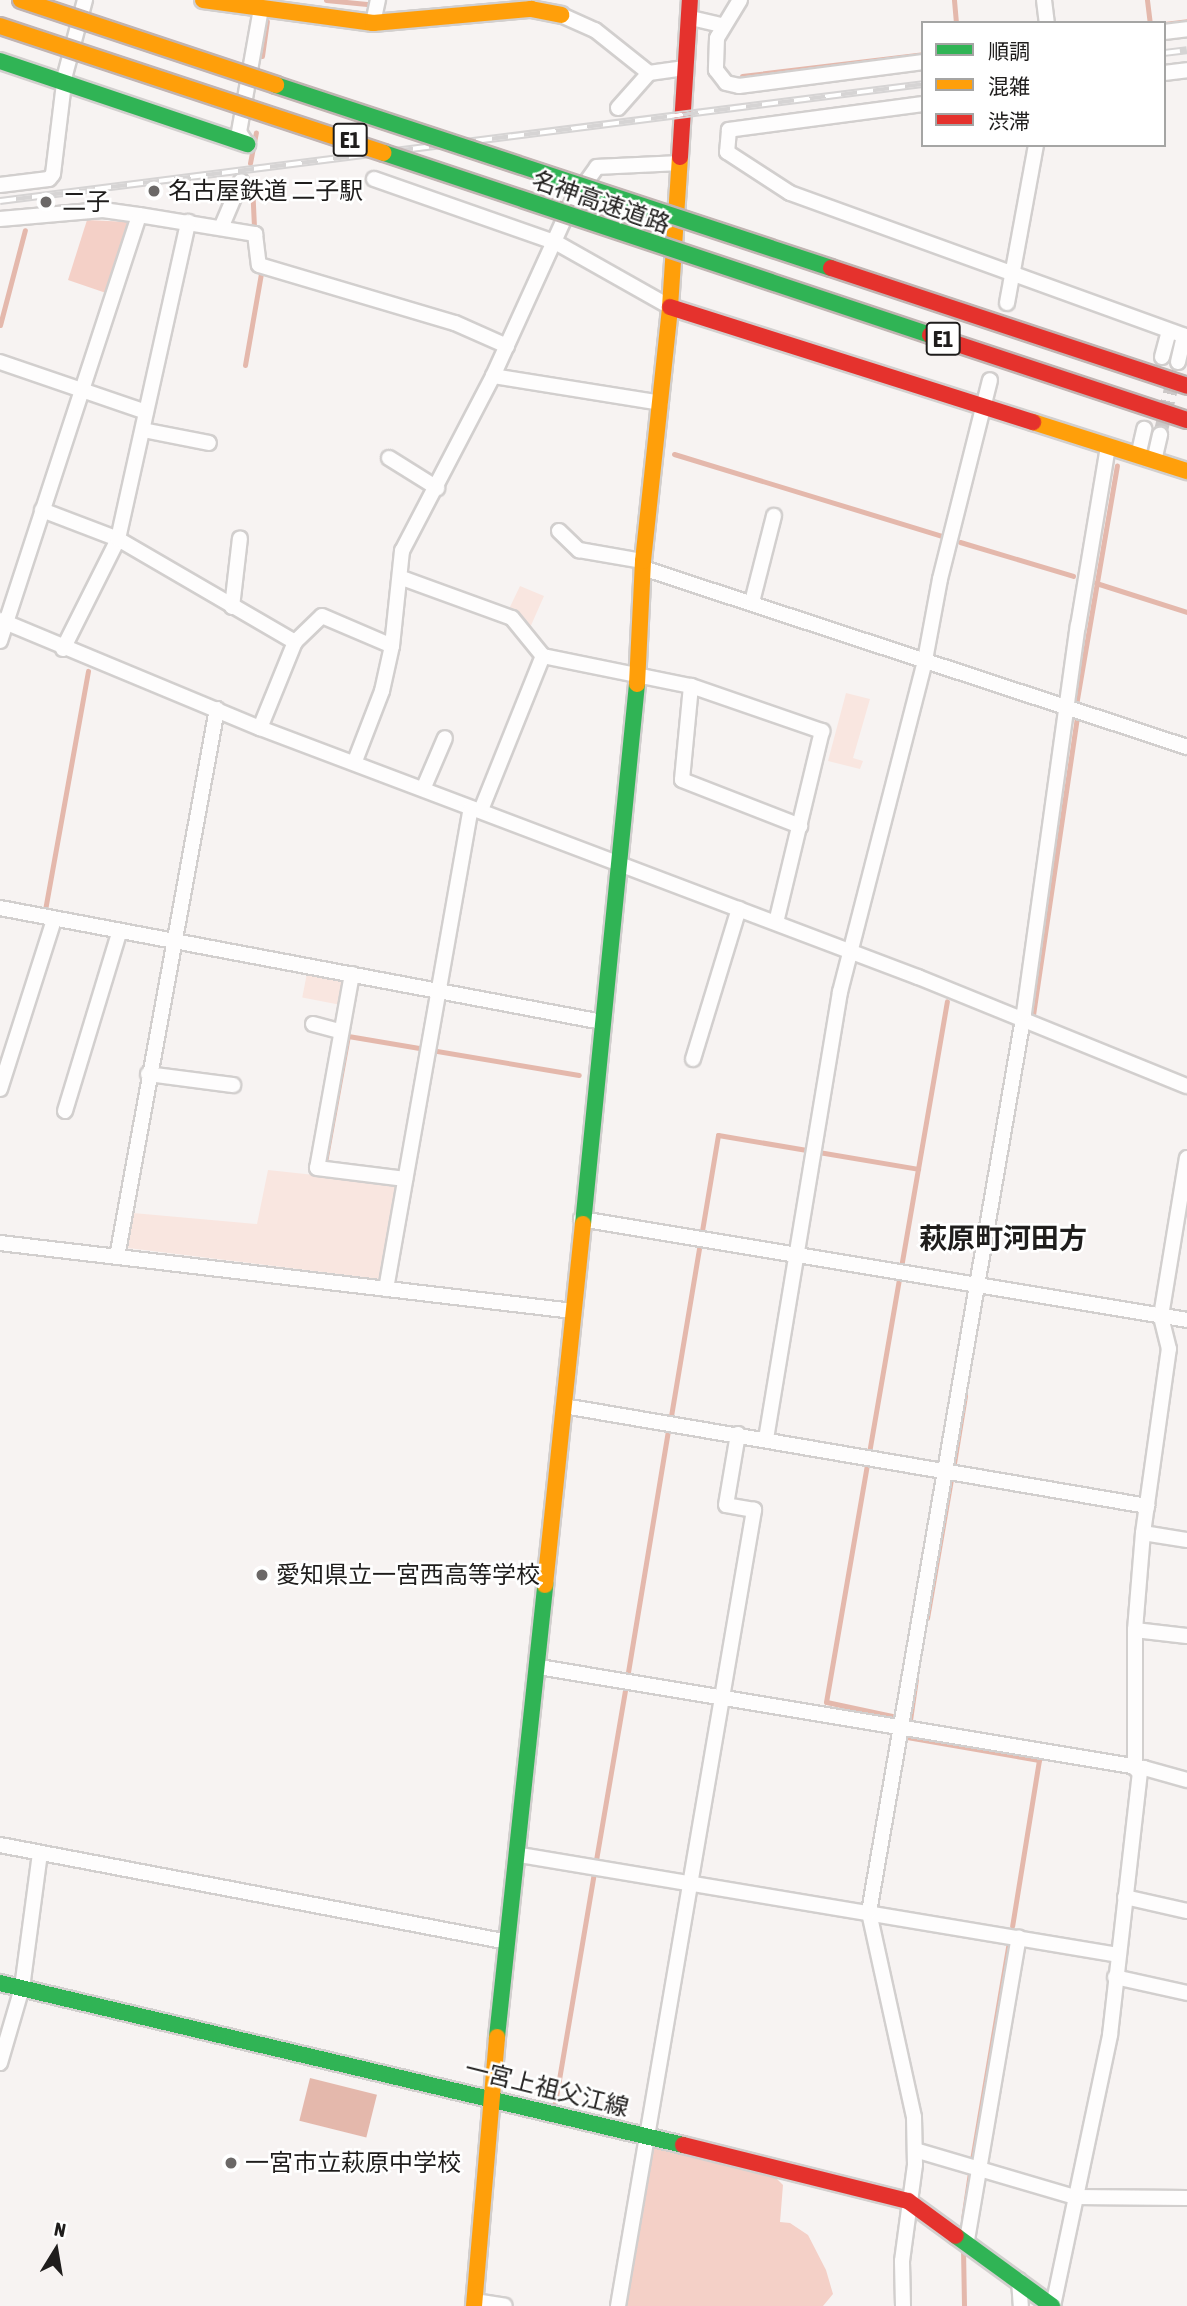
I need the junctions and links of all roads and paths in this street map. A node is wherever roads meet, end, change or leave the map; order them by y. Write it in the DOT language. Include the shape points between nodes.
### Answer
graph roads {
  1 [pos="21,0"];
  2 [pos="85,0"];
  3 [pos="203,0"];
  4 [pos="377,0"];
  5 [pos="691,0"];
  6 [pos="740,0"];
  7 [pos="1044,0"];
  8 [pos="261,8"];
  9 [pos="561,15"];
  10 [pos="691,18"];
  11 [pos="1047,21"];
  12 [pos="373,23"];
  13 [pos="722,25"];
  14 [pos="0,26"];
  15 [pos="1187,29"];
  16 [pos="1166,32"];
  17 [pos="0,61"];
  18 [pos="921,62"];
  19 [pos="685,68"];
  20 [pos="1187,70"];
  21 [pos="649,73"];
  22 [pos="1166,73"];
  23 [pos="67,83"];
  24 [pos="921,104"];
  25 [pos="618,108"];
  26 [pos="247,144"];
  27 [pos="1036,147"];
  28 [pos="679,163"];
  29 [pos="374,179"];
  30 [pos="241,181"];
  31 [pos="0,185"];
  32 [pos="139,215"];
  33 [pos="0,219"];
  34 [pos="188,222"];
  35 [pos="221,228"];
  36 [pos="557,243"];
  37 [pos="1013,274"];
  38 [pos="1007,303"];
  39 [pos="670,307"];
  40 [pos="1169,331"];
  41 [pos="1186,337"];
  42 [pos="507,346"];
  43 [pos="1162,357"];
  44 [pos="0,362"];
  45 [pos="1178,362"];
  46 [pos="493,376"];
  47 [pos="990,380"];
  48 [pos="1187,386"];
  49 [pos="82,391"];
  50 [pos="661,403"];
  51 [pos="984,409"];
  52 [pos="146,412"];
  53 [pos="1187,420"];
  54 [pos="1144,429"];
  55 [pos="143,430"];
  56 [pos="1160,435"];
  57 [pos="209,443"];
  58 [pos="1108,447"];
  59 [pos="1138,456"];
  60 [pos="389,457"];
  61 [pos="1154,461"];
  62 [pos="1187,471"];
  63 [pos="436,488"];
  64 [pos="42,510"];
  65 [pos="774,516"];
  66 [pos="559,531"];
  67 [pos="240,538"];
  68 [pos="118,539"];
  69 [pos="644,565"];
  70 [pos="402,578"];
  71 [pos="752,602"];
  72 [pos="232,607"];
  73 [pos="3,621"];
  74 [pos="0,640"];
  75 [pos="295,642"];
  76 [pos="392,646"];
  77 [pos="63,649"];
  78 [pos="544,656"];
  79 [pos="925,660"];
  80 [pos="639,673"];
  81 [pos="691,686"];
  82 [pos="1066,708"];
  83 [pos="217,709"];
  84 [pos="260,728"];
  85 [pos="444,738"];
  86 [pos="1187,747"];
  87 [pos="355,761"];
  88 [pos="424,787"];
  89 [pos="476,809"];
  90 [pos="800,826"];
  91 [pos="621,864"];
  92 [pos="0,908"];
  93 [pos="739,909"];
  94 [pos="54,920"];
  95 [pos="776,923"];
  96 [pos="119,933"];
  97 [pos="172,942"];
  98 [pos="852,954"];
  99 [pos="352,974"];
  100 [pos="440,991"];
  101 [pos="602,1021"];
  102 [pos="1021,1021"];
  103 [pos="313,1024"];
  104 [pos="341,1031"];
  105 [pos="693,1059"];
  106 [pos="148,1074"];
  107 [pos="233,1085"];
  108 [pos="1187,1086"];
  109 [pos="0,1089"];
  110 [pos="65,1111"];
  111 [pos="1187,1158"];
  112 [pos="405,1179"];
  113 [pos="581,1219"];
  114 [pos="0,1243"];
  115 [pos="796,1253"];
  116 [pos="117,1257"];
  117 [pos="976,1284"];
  118 [pos="386,1289"];
  119 [pos="573,1311"];
  120 [pos="1161,1316"];
  121 [pos="1187,1320"];
  122 [pos="564,1406"];
  123 [pos="738,1434"];
  124 [pos="766,1439"];
  125 [pos="945,1470"];
  126 [pos="1147,1506"];
  127 [pos="1143,1533"];
  128 [pos="1187,1540"];
  129 [pos="1135,1630"];
  130 [pos="1187,1636"];
  131 [pos="539,1667"];
  132 [pos="721,1698"];
  133 [pos="901,1728"];
  134 [pos="1135,1768"];
  135 [pos="1187,1780"];
  136 [pos="0,1845"];
  137 [pos="40,1853"];
  138 [pos="520,1855"];
  139 [pos="690,1882"];
  140 [pos="1125,1897"];
  141 [pos="1187,1911"];
  142 [pos="869,1912"];
  143 [pos="1019,1937"];
  144 [pos="508,1942"];
  145 [pos="1118,1955"];
  146 [pos="1115,1977"];
  147 [pos="0,1983"];
  148 [pos="22,1988"];
  149 [pos="1187,1993"];
  150 [pos="0,2063"];
  151 [pos="491,2097"];
  152 [pos="647,2136"];
  153 [pos="915,2150"];
  154 [pos="978,2169"];
  155 [pos="1075,2197"];
  156 [pos="1187,2198"];
  157 [pos="908,2201"];
  158 [pos="967,2240"];
  159 [pos="1019,2280"];
  160 [pos="474,2303"];
  161 [pos="505,2306"];
  162 [pos="618,2306"];
  163 [pos="903,2306"];
  164 [pos="1020,2306"];
  165 [pos="1052,2306"];
  1 -- 48 [label="main road, 名神高速道路 / E1, bridge"];
  2 -- 23 [label="street" via="65,75"];
  3 -- 8 [label="main road"];
  4 -- 12 [label="street"];
  5 -- 10 [label="main road"];
  6 -- 13 [label="street"];
  7 -- 11 [label="street"];
  8 -- 12 [label="main road"];
  8 -- 26 [label="street" via="239,132"];
  9 -- 12 [label="main road" via="531,9"];
  9 -- 21 [label="street" via="595,30"];
  10 -- 13 [label="street"];
  10 -- 19 [label="main road"];
  13 -- 18 [label="street" via="714,54 716,70 726,83 739,86"];
  14 -- 53 [label="main road, 名神高速道路 / E1, bridge"];
  15 -- 16 [label="street"];
  17 -- 23 [label="main road"];
  19 -- 21 [label="street"];
  19 -- 28 [label="main road"];
  20 -- 22 [label="street"];
  21 -- 25 [label="street"];
  23 -- 26 [label="main road"];
  23 -- 31 [label="street" via="54,174 49,179"];
  24 -- 37 [label="street" via="729,130 727,152 790,193"];
  27 -- 37 [label="street"];
  28 -- 36 [label="street" via="597,167 572,202"];
  28 -- 39 [label="main road"];
  29 -- 36 [label="street"];
  30 -- 35 [label="street"];
  32 -- 33 [label="street" via="103,210"];
  32 -- 34 [label="street"];
  32 -- 49 [label="street"];
  34 -- 35 [label="street"];
  34 -- 52 [label="street"];
  35 -- 42 [label="street" via="255,234 259,265 454,323"];
  36 -- 39 [label="street"];
  36 -- 42 [label="street"];
  37 -- 38 [label="street"];
  37 -- 40 [label="street"];
  39 -- 50 [label="main road"];
  39 -- 51 [label="main road"];
  40 -- 41 [label="street"];
  40 -- 43 [label="street"];
  41 -- 45 [label="street"];
  42 -- 46 [label="street"];
  44 -- 49 [label="street"];
  46 -- 50 [label="street"];
  46 -- 63 [label="street"];
  47 -- 51 [label="street"];
  49 -- 52 [label="street"];
  49 -- 64 [label="street"];
  50 -- 69 [label="main road"];
  51 -- 58 [label="main road"];
  51 -- 79 [label="street" via="940,579"];
  52 -- 55 [label="street"];
  54 -- 59 [label="street"];
  55 -- 57 [label="street"];
  55 -- 68 [label="street"];
  56 -- 61 [label="street"];
  58 -- 59 [label="main road"];
  58 -- 82 [label="street"];
  59 -- 61 [label="main road"];
  60 -- 63 [label="street"];
  61 -- 62 [label="main road"];
  63 -- 70 [label="street" via="402,551"];
  64 -- 68 [label="street"];
  64 -- 73 [label="street"];
  65 -- 71 [label="street"];
  66 -- 69 [label="street" via="579,550"];
  67 -- 72 [label="street"];
  68 -- 72 [label="street"];
  68 -- 77 [label="street"];
  69 -- 71 [label="street"];
  69 -- 80 [label="main road"];
  70 -- 76 [label="street"];
  70 -- 78 [label="street" via="512,618"];
  71 -- 79 [label="street"];
  72 -- 75 [label="street"];
  73 -- 74 [label="street"];
  73 -- 77 [label="street"];
  75 -- 76 [label="street" via="322,616"];
  75 -- 84 [label="street"];
  76 -- 87 [label="street" via="382,691"];
  77 -- 83 [label="street"];
  78 -- 80 [label="street"];
  78 -- 89 [label="street"];
  79 -- 82 [label="street"];
  79 -- 98 [label="street"];
  80 -- 81 [label="street"];
  80 -- 91 [label="main road"];
  81 -- 90 [label="street" via="682,780"];
  81 -- 90 [label="street" via="822,731"];
  82 -- 86 [label="street"];
  82 -- 102 [label="street" via="1069,713"];
  83 -- 84 [label="street"];
  83 -- 97 [label="street"];
  84 -- 87 [label="street"];
  85 -- 88 [label="street"];
  87 -- 88 [label="street"];
  88 -- 89 [label="street"];
  89 -- 91 [label="street"];
  89 -- 100 [label="street"];
  90 -- 95 [label="street"];
  91 -- 93 [label="street"];
  91 -- 101 [label="main road"];
  92 -- 94 [label="street"];
  93 -- 95 [label="street"];
  93 -- 105 [label="street"];
  94 -- 96 [label="street"];
  94 -- 109 [label="street"];
  95 -- 98 [label="street"];
  96 -- 97 [label="street"];
  96 -- 110 [label="street"];
  97 -- 99 [label="street"];
  97 -- 106 [label="street"];
  98 -- 102 [label="street"];
  98 -- 115 [label="street" via="840,992"];
  99 -- 100 [label="street"];
  99 -- 104 [label="street"];
  100 -- 101 [label="street"];
  100 -- 112 [label="street"];
  101 -- 113 [label="main road"];
  102 -- 108 [label="street"];
  102 -- 117 [label="street"];
  103 -- 104 [label="street"];
  104 -- 112 [label="street" via="317,1168"];
  106 -- 107 [label="street"];
  106 -- 116 [label="street"];
  111 -- 120 [label="street"];
  112 -- 118 [label="street"];
  113 -- 115 [label="street"];
  113 -- 119 [label="main road"];
  114 -- 116 [label="street"];
  115 -- 117 [label="street"];
  115 -- 124 [label="street"];
  116 -- 118 [label="street"];
  117 -- 120 [label="street"];
  117 -- 125 [label="street"];
  118 -- 119 [label="street"];
  119 -- 122 [label="main road"];
  120 -- 121 [label="street"];
  120 -- 126 [label="street" via="1169,1349"];
  122 -- 123 [label="street"];
  122 -- 131 [label="main road"];
  123 -- 124 [label="street"];
  123 -- 132 [label="street" via="726,1505 754,1510"];
  124 -- 125 [label="street"];
  125 -- 126 [label="street"];
  125 -- 133 [label="street"];
  126 -- 127 [label="street"];
  127 -- 128 [label="street"];
  127 -- 129 [label="street"];
  129 -- 130 [label="street"];
  129 -- 134 [label="street"];
  131 -- 132 [label="street"];
  131 -- 138 [label="main road"];
  132 -- 133 [label="street"];
  132 -- 139 [label="street"];
  133 -- 134 [label="street"];
  133 -- 142 [label="street"];
  134 -- 135 [label="street"];
  134 -- 140 [label="street" via="1140,1773"];
  136 -- 137 [label="street"];
  137 -- 144 [label="street"];
  137 -- 148 [label="street"];
  138 -- 139 [label="street"];
  138 -- 144 [label="main road"];
  139 -- 142 [label="street"];
  139 -- 152 [label="street"];
  140 -- 141 [label="street"];
  140 -- 145 [label="street"];
  142 -- 143 [label="street"];
  142 -- 153 [label="street" via="914,2117"];
  143 -- 145 [label="street"];
  143 -- 154 [label="street"];
  144 -- 151 [label="main road"];
  145 -- 146 [label="street"];
  146 -- 149 [label="street"];
  146 -- 155 [label="street" via="1110,2035"];
  147 -- 148 [label="main road, 一宮上祖父江線"];
  148 -- 150 [label="street"];
  148 -- 151 [label="main road, 一宮上祖父江線"];
  151 -- 152 [label="main road, 一宮上祖父江線"];
  151 -- 160 [label="main road"];
  152 -- 157 [label="main road, 一宮上祖父江線"];
  152 -- 162 [label="street"];
  153 -- 154 [label="street"];
  153 -- 157 [label="street"];
  154 -- 155 [label="street"];
  154 -- 158 [label="street"];
  155 -- 156 [label="street"];
  155 -- 165 [label="street"];
  157 -- 158 [label="main road, 一宮上祖父江線"];
  157 -- 163 [label="street" via="901,2260"];
  158 -- 159 [label="main road, 一宮上祖父江線"];
  159 -- 164 [label="street"];
  159 -- 165 [label="main road, 一宮上祖父江線"];
  160 -- 161 [label="street"];
}
